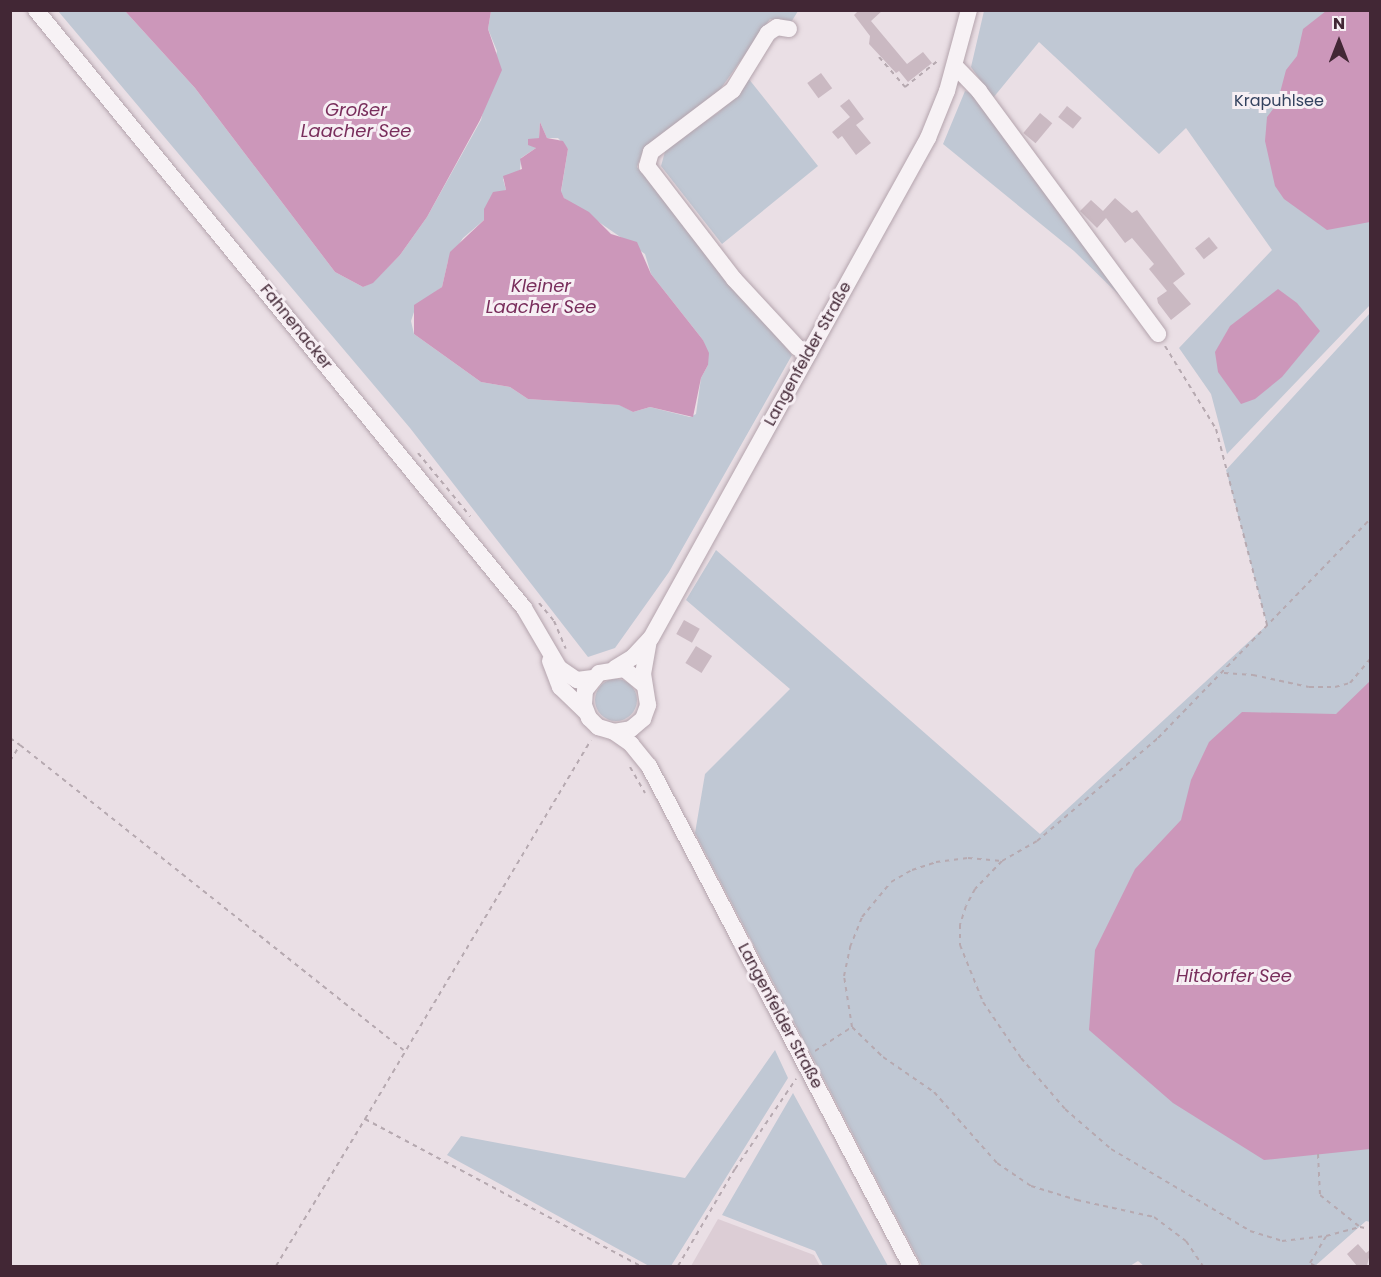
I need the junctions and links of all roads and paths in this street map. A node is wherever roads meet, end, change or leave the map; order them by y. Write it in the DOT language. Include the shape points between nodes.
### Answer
graph roads {
  1 [pos="36,10"];
  2 [pos="969,10"];
  3 [pos="789,29"];
  4 [pos="879,57"];
  5 [pos="947,62"];
  6 [pos="1158,334"];
  7 [pos="804,351"];
  8 [pos="1371,519"];
  9 [pos="1267,625"];
  10 [pos="651,638"];
  11 [pos="548,649"];
  12 [pos="1371,659"];
  13 [pos="615,668"];
  14 [pos="1224,673"];
  15 [pos="593,678"];
  16 [pos="644,685"];
  17 [pos="586,712"];
  18 [pos="643,719"];
  19 [pos="597,734"];
  20 [pos="10,738"];
  21 [pos="20,745"];
  22 [pos="10,760"];
  23 [pos="628,765"];
  24 [pos="649,766"];
  25 [pos="651,802"];
  26 [pos="1002,861"];
  27 [pos="852,1027"];
  28 [pos="403,1050"];
  29 [pos="802,1059"];
  30 [pos="804,1088"];
  31 [pos="364,1119"];
  32 [pos="1318,1154"];
  33 [pos="1360,1227"];
  34 [pos="1371,1229"];
  35 [pos="1326,1236"];
  36 [pos="276,1266"];
  37 [pos="640,1266"];
  38 [pos="678,1266"];
  39 [pos="911,1266"];
  40 [pos="1203,1266"];
  41 [pos="1315,1266"];
  1 -- 11 [label="street, Fahnenacker" via="524,608"];
  2 -- 5 [label="street, Langenfelder Straße"];
  3 -- 7 [label="street, Langenfelder Straße" via="777,27 768,33 733,90 651,153 647,165 734,279"];
  4 -- 5 [label="path" via="905,87"];
  5 -- 6 [label="street" via="979,91"];
  5 -- 7 [label="street, Langenfelder Straße" via="928,138"];
  6 -- 9 [label="path" via="1215,429"];
  7 -- 10 [label="street, Langenfelder Straße"];
  8 -- 9 [label="path"];
  9 -- 14 [label="path"];
  10 -- 13 [label="street, Langenfelder Straße" via="633,657"];
  10 -- 16 [label="street, Langenfelder Straße"];
  11 -- 15 [label="street, Fahnenacker" via="559,668 571,678"];
  11 -- 17 [label="street, Fahnenacker" via="554,678"];
  12 -- 14 [label="path" via="1350,683 1335,687 1309,687"];
  13 -- 15 [label="street, Langenfelder Straße"];
  13 -- 16 [label="street" via="632,672"];
  14 -- 26 [label="path" via="1118,776 1037,841"];
  15 -- 17 [label="street" via="584,697"];
  16 -- 18 [label="street, Langenfelder Straße" via="648,705"];
  17 -- 19 [label="street, Langenfelder Straße"];
  18 -- 19 [label="street" via="631,729"];
  18 -- 24 [label="street, Langenfelder Straße"];
  19 -- 24 [label="street, Langenfelder Straße" via="631,744"];
  19 -- 28 [label="path"];
  20 -- 21 [label="path"];
  21 -- 22 [label="path"];
  21 -- 28 [label="path"];
  23 -- 25 [label="path"];
  24 -- 29 [label="street, Langenfelder Straße"];
  26 -- 27 [label="path" via="968,858 936,862 905,874 875,898 850,947 844,976"];
  26 -- 35 [label="path" via="975,889 966,906 960,925 960,945 983,1002 1021,1058 1065,1109 1111,1149 1250,1231 1282,1241"];
  27 -- 29 [label="path"];
  27 -- 40 [label="path" via="883,1057 934,1092 997,1163 1031,1185 1154,1217 1186,1241"];
  28 -- 31 [label="path"];
  29 -- 39 [label="street, Langenfelder Straße"];
  30 -- 38 [label="path" via="798,1077 735,1169"];
  31 -- 36 [label="path"];
  31 -- 37 [label="path"];
  32 -- 33 [label="path" via="1320,1195"];
  33 -- 34 [label="path"];
  33 -- 35 [label="path"];
  35 -- 41 [label="path" via="1310,1263"];
}
